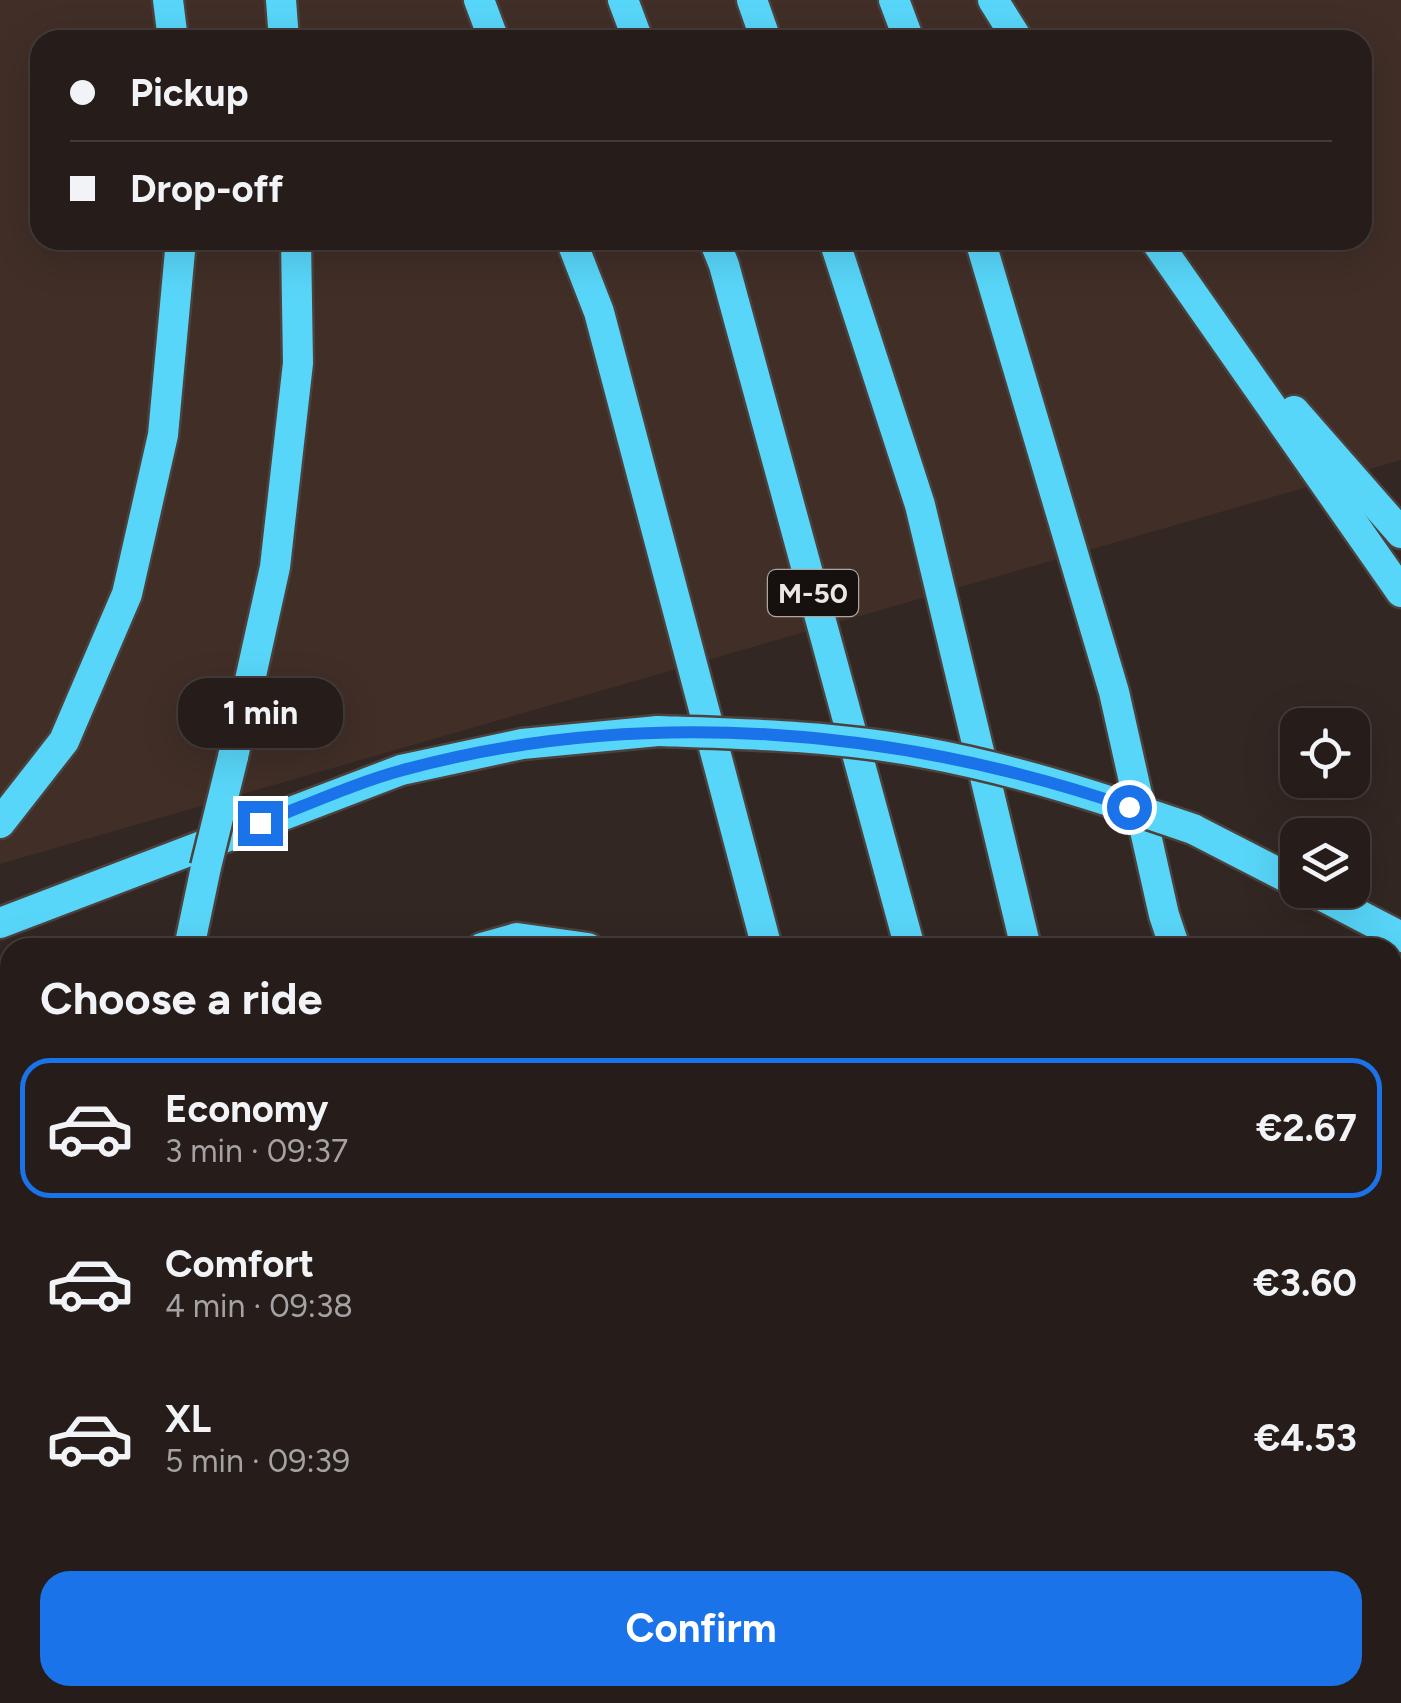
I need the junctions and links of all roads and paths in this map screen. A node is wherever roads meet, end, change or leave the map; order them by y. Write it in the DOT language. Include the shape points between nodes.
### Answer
graph roads {
  1 [pos="168,0"];
  2 [pos="280,0"];
  3 [pos="478,0"];
  4 [pos="622,0"];
  5 [pos="752,0"];
  6 [pos="894,0"];
  7 [pos="993,0"];
  8 [pos="172,30"];
  9 [pos="283,30"];
  10 [pos="490,30"];
  11 [pos="634,30"];
  12 [pos="762,30"];
  13 [pos="905,30"];
  14 [pos="1012,30"];
  15 [pos="181,250"];
  16 [pos="296,250"];
  17 [pos="575,250"];
  18 [pos="718,250"];
  19 [pos="837,250"];
  20 [pos="983,250"];
  21 [pos="1162,250"];
  22 [pos="1200,303"];
  23 [pos="1401,532"];
  24 [pos="1401,592"];
  25 [pos="0,823"];
  26 [pos="1280,874"];
  27 [pos="1345,908"];
  28 [pos="0,923"];
  29 [pos="1401,937"];
  30 [pos="191,938"];
  31 [pos="764,938"];
  32 [pos="907,938"];
  33 [pos="1024,938"];
  34 [pos="1172,938"];
  1 -- 8 [label="highway"];
  2 -- 9 [label="highway"];
  3 -- 10 [label="highway"];
  4 -- 11 [label="highway"];
  5 -- 12 [label="highway"];
  6 -- 13 [label="highway"];
  7 -- 14 [label="highway"];
  15 -- 25 [label="highway" via="163,435 127,594 64,741"];
  16 -- 30 [label="highway, bridge" via="298,363 276,567"];
  17 -- 31 [label="highway" via="599,312"];
  18 -- 32 [label="highway, M-50"];
  19 -- 33 [label="highway" via="920,506"];
  20 -- 34 [label="highway" via="1114,692"];
  21 -- 22 [label="highway"];
  22 -- 23 [label="highway"];
  22 -- 24 [label="highway"];
  26 -- 28 [label="highway, bridge" via="1192,829 1065,785 925,752 794,736 658,730 522,744 401,770"];
  27 -- 29 [label="highway"];
}
